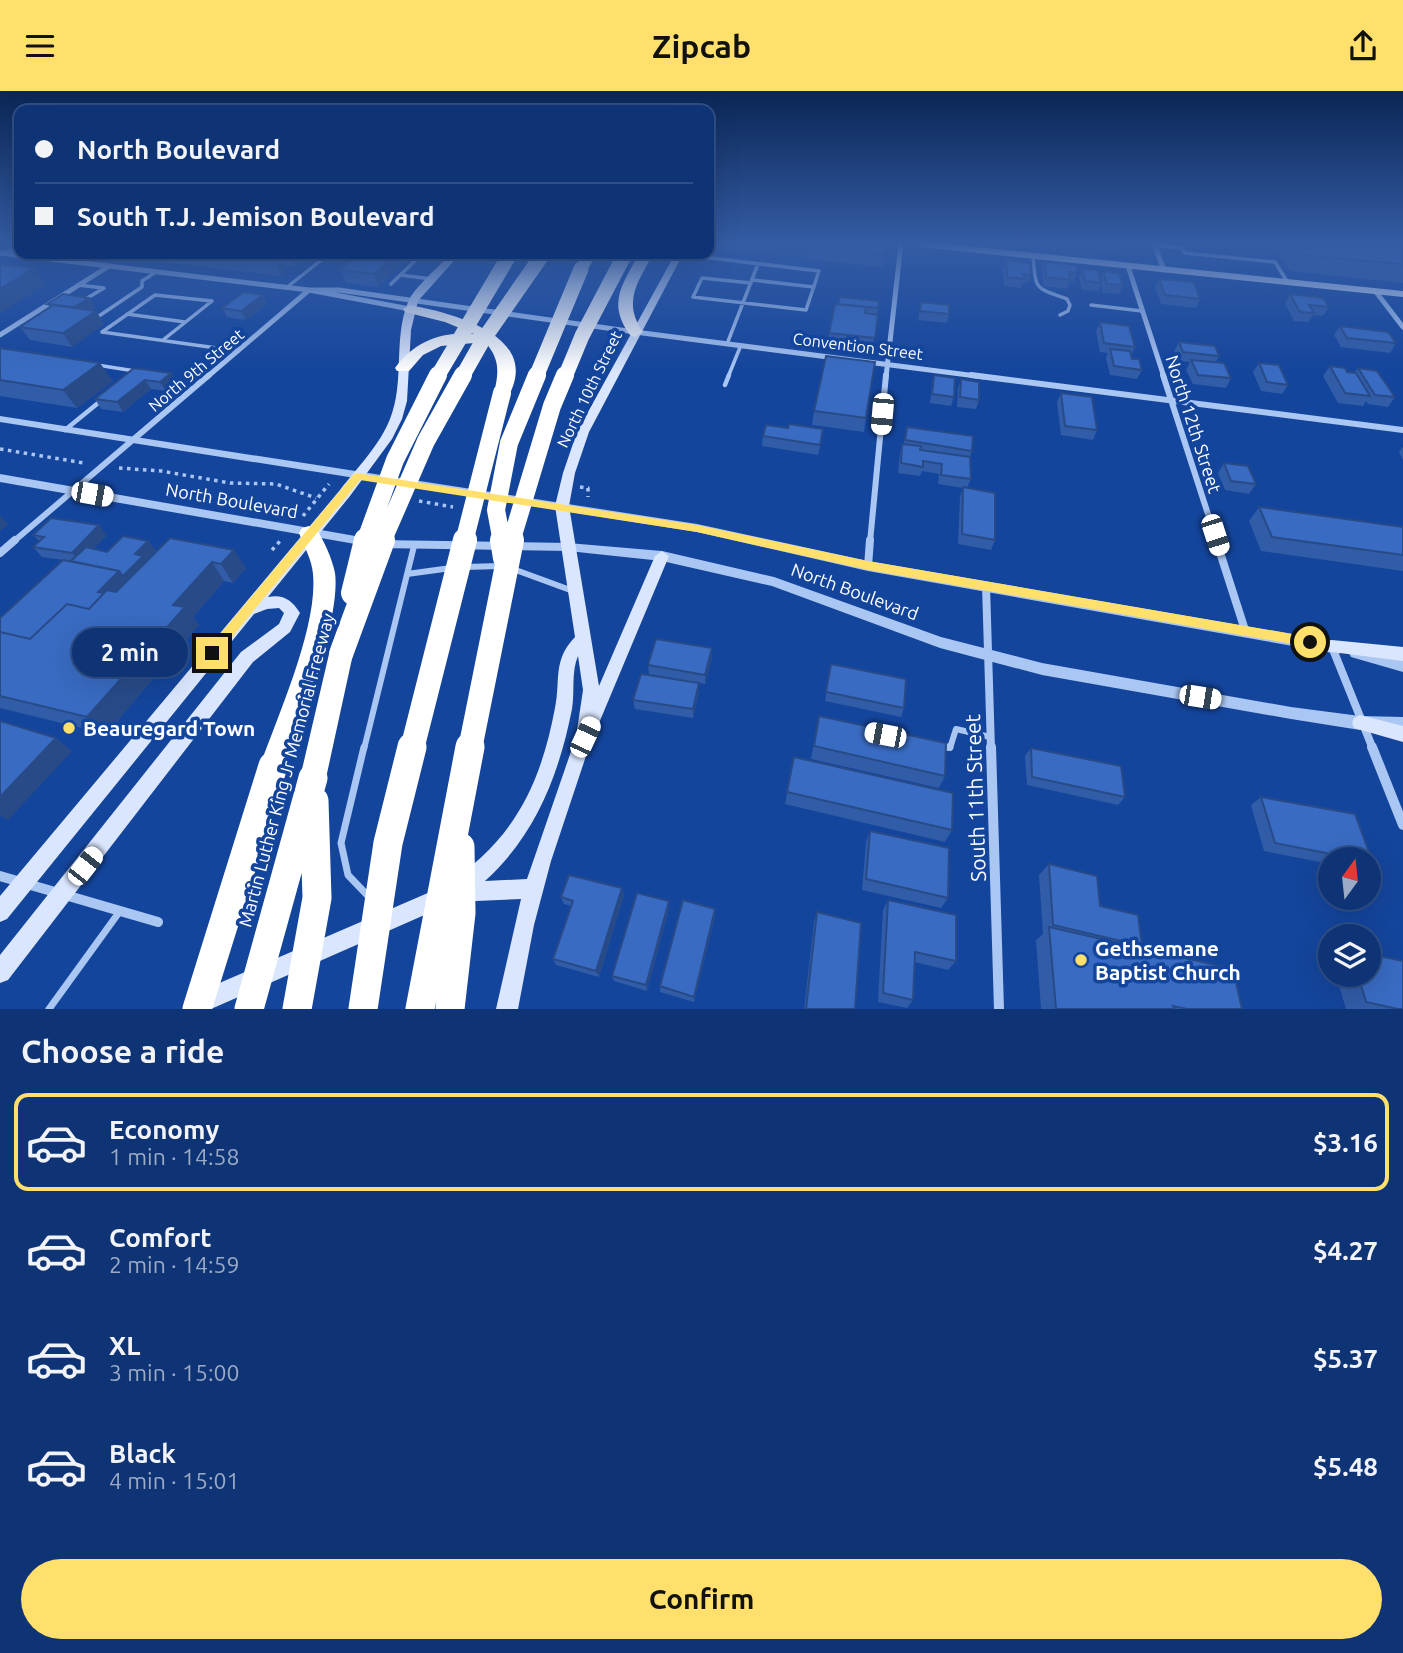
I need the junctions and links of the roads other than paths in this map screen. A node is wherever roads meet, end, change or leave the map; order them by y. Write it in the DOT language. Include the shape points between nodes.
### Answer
graph roads {
  1 [pos="75,287"];
  2 [pos="94,287"];
  3 [pos="141,287"];
  4 [pos="277,287"];
  5 [pos="426,287"];
  6 [pos="490,287"];
  7 [pos="509,287"];
  8 [pos="520,287"];
  9 [pos="575,287"];
  10 [pos="608,287"];
  11 [pos="630,287"];
  12 [pos="660,287"];
  13 [pos="697,287"];
  14 [pos="750,287"];
  15 [pos="814,287"];
  16 [pos="896,287"];
  17 [pos="1038,287"];
  18 [pos="1134,287"];
  19 [pos="1326,287"];
  20 [pos="286,288"];
  21 [pos="309,291"];
  22 [pos="1376,292"];
  23 [pos="1403,294"];
  24 [pos="83,300"];
  25 [pos="744,303"];
  26 [pos="412,305"];
  27 [pos="1091,305"];
  28 [pos="1142,311"];
  29 [pos="36,313"];
  30 [pos="47,314"];
  31 [pos="127,314"];
  32 [pos="1060,315"];
  33 [pos="81,319"];
  34 [pos="93,321"];
  35 [pos="185,322"];
  36 [pos="494,323"];
  37 [pos="1403,327"];
  38 [pos="635,332"];
  39 [pos="0,335"];
  40 [pos="163,340"];
  41 [pos="494,344"];
  42 [pos="727,344"];
  43 [pos="741,345"];
  44 [pos="238,351"];
  45 [pos="887,363"];
  46 [pos="88,364"];
  47 [pos="403,368"];
  48 [pos="129,379"];
  49 [pos="725,385"];
  50 [pos="109,395"];
  51 [pos="1171,399"];
  52 [pos="0,419"];
  53 [pos="65,430"];
  54 [pos="1403,430"];
  55 [pos="131,441"];
  56 [pos="357,476"];
  57 [pos="0,478"];
  58 [pos="73,491"];
  59 [pos="562,506"];
  60 [pos="306,525"];
  61 [pos="414,546"];
  62 [pos="568,547"];
  63 [pos="0,554"];
  64 [pos="662,556"];
  65 [pos="506,560"];
  66 [pos="868,566"];
  67 [pos="407,574"];
  68 [pos="986,586"];
  69 [pos="576,592"];
  70 [pos="247,610"];
  71 [pos="1245,630"];
  72 [pos="584,638"];
  73 [pos="1332,646"];
  74 [pos="341,654"];
  75 [pos="1403,654"];
  76 [pos="989,656"];
  77 [pos="1403,666"];
  78 [pos="1360,723"];
  79 [pos="1403,724"];
  80 [pos="1403,734"];
  81 [pos="585,737"];
  82 [pos="990,737"];
  83 [pos="928,744"];
  84 [pos="313,778"];
  85 [pos="460,795"];
  86 [pos="1403,825"];
  87 [pos="0,876"];
  88 [pos="24,883"];
  89 [pos="533,888"];
  90 [pos="64,893"];
  91 [pos="451,893"];
  92 [pos="120,911"];
  93 [pos="0,912"];
  94 [pos="158,922"];
  95 [pos="379,924"];
  96 [pos="0,972"];
  97 [pos="50,1009"];
  98 [pos="185,1009"];
  99 [pos="197,1009"];
  100 [pos="249,1009"];
  101 [pos="298,1009"];
  102 [pos="363,1009"];
  103 [pos="420,1009"];
  104 [pos="450,1009"];
  105 [pos="507,1009"];
  106 [pos="999,1009"];
  1 -- 29 [label="street"];
  2 -- 24 [label="lane" via="104,288"];
  3 -- 34 [label="lane"];
  4 -- 20 [label="street, Convention Street"];
  5 -- 26 [label="main road"];
  6 -- 74 [label="highway, bridge" via="411,427 378,504 358,562"];
  7 -- 36 [label="highway, bridge"];
  8 -- 36 [label="highway, Martin Luther King Jr Memorial Freeway, bridge"];
  9 -- 65 [label="highway, bridge" via="509,443 496,510"];
  10 -- 65 [label="highway, bridge" via="552,406"];
  11 -- 38 [label="highway" via="624,316"];
  12 -- 38 [label="main road, North 10th Street"];
  13 -- 25 [label="lane" via="692,297"];
  14 -- 25 [label="lane"];
  15 -- 25 [label="lane" via="806,310"];
  16 -- 45 [label="street"];
  17 -- 32 [label="lane" via="1066,299 1068,311"];
  18 -- 28 [label="street, North 12th Street"];
  19 -- 22 [label="main road"];
  20 -- 21 [label="street, Convention Street"];
  21 -- 26 [label="street, Convention Street" via="339,290"];
  21 -- 44 [label="street, North 9th Street"];
  22 -- 23 [label="main road"];
  22 -- 37 [label="street"];
  25 -- 42 [label="lane"];
  26 -- 38 [label="street, Convention Street"];
  26 -- 41 [label="highway" via="460,323"];
  26 -- 47 [label="main road"];
  27 -- 28 [label="lane"];
  28 -- 51 [label="street, North 12th Street"];
  29 -- 30 [label="lane"];
  29 -- 39 [label="street"];
  31 -- 35 [label="lane"];
  31 -- 35 [label="lane" via="155,295 212,301"];
  31 -- 40 [label="lane" via="103,332"];
  33 -- 34 [label="lane"];
  35 -- 40 [label="lane"];
  36 -- 74 [label="highway, Martin Luther King Jr Memorial Freeway, bridge" via="426,441"];
  38 -- 42 [label="street, Convention Street"];
  38 -- 59 [label="main road, North 10th Street" via="583,432"];
  40 -- 44 [label="lane"];
  41 -- 47 [label="highway" via="465,338 437,342 416,352"];
  41 -- 102 [label="highway, bridge" via="506,362 502,393 394,818"];
  42 -- 43 [label="street, Convention Street"];
  43 -- 45 [label="street, Convention Street"];
  43 -- 49 [label="lane"];
  44 -- 55 [label="street, North 9th Street"];
  45 -- 51 [label="street, Convention Street"];
  45 -- 66 [label="street"];
  46 -- 48 [label="lane" via="139,371"];
  47 -- 56 [label="main road" via="396,419"];
  50 -- 53 [label="lane"];
  51 -- 54 [label="street, Convention Street"];
  51 -- 71 [label="street, North 12th Street"];
  52 -- 53 [label="street, North Boulevard"];
  53 -- 55 [label="street, North Boulevard"];
  55 -- 56 [label="street, North Boulevard"];
  55 -- 58 [label="street, North 9th Street"];
  56 -- 59 [label="street, North Boulevard"];
  56 -- 60 [label="main road" via="334,505"];
  57 -- 58 [label="street, North Boulevard"];
  58 -- 60 [label="street, North Boulevard"];
  58 -- 63 [label="street, North 9th Street"];
  59 -- 62 [label="main road"];
  59 -- 66 [label="street, North Boulevard"];
  60 -- 61 [label="street, North Boulevard" via="378,544"];
  60 -- 70 [label="main road"];
  60 -- 99 [label="highway, bridge" via="324,575 324,596"];
  61 -- 62 [label="street, North Boulevard"];
  61 -- 67 [label="lane"];
  62 -- 64 [label="street, North Boulevard"];
  62 -- 69 [label="main road"];
  64 -- 76 [label="street, North Boulevard" via="774,582"];
  64 -- 81 [label="main road"];
  65 -- 85 [label="highway, bridge"];
  66 -- 68 [label="street, North Boulevard"];
  67 -- 69 [label="lane" via="500,566"];
  67 -- 95 [label="lane" via="341,843 344,869 352,883 374,901"];
  68 -- 71 [label="street, North Boulevard"];
  68 -- 76 [label="street, South 11th Street"];
  69 -- 72 [label="main road"];
  70 -- 88 [label="main road"];
  70 -- 90 [label="main road" via="279,601 288,605 292,614 285,628 247,657"];
  71 -- 73 [label="street, North Boulevard"];
  72 -- 81 [label="main road" via="591,690"];
  72 -- 91 [label="main road" via="568,656 561,724 532,805 499,857"];
  73 -- 75 [label="main road"];
  73 -- 77 [label="street, North Boulevard"];
  73 -- 78 [label="street"];
  74 -- 84 [label="highway, Martin Luther King Jr Memorial Freeway"];
  76 -- 78 [label="street, North Boulevard" via="1143,688"];
  76 -- 82 [label="street, South 11th Street"];
  78 -- 79 [label="street, North Boulevard"];
  78 -- 80 [label="main road"];
  78 -- 86 [label="street"];
  81 -- 89 [label="main road"];
  82 -- 83 [label="lane" via="957,729 950,748"];
  82 -- 106 [label="street, South 11th Street"];
  84 -- 100 [label="highway, Martin Luther King Jr Memorial Freeway, bridge"];
  84 -- 101 [label="highway, bridge" via="317,898"];
  85 -- 103 [label="highway, bridge"];
  85 -- 104 [label="highway, bridge" via="461,913"];
  87 -- 88 [label="street"];
  88 -- 90 [label="street"];
  88 -- 93 [label="main road"];
  89 -- 91 [label="main road"];
  89 -- 105 [label="main road"];
  90 -- 92 [label="street"];
  90 -- 96 [label="main road"];
  91 -- 95 [label="main road"];
  92 -- 94 [label="street"];
  92 -- 97 [label="lane"];
  95 -- 98 [label="main road"];
}
